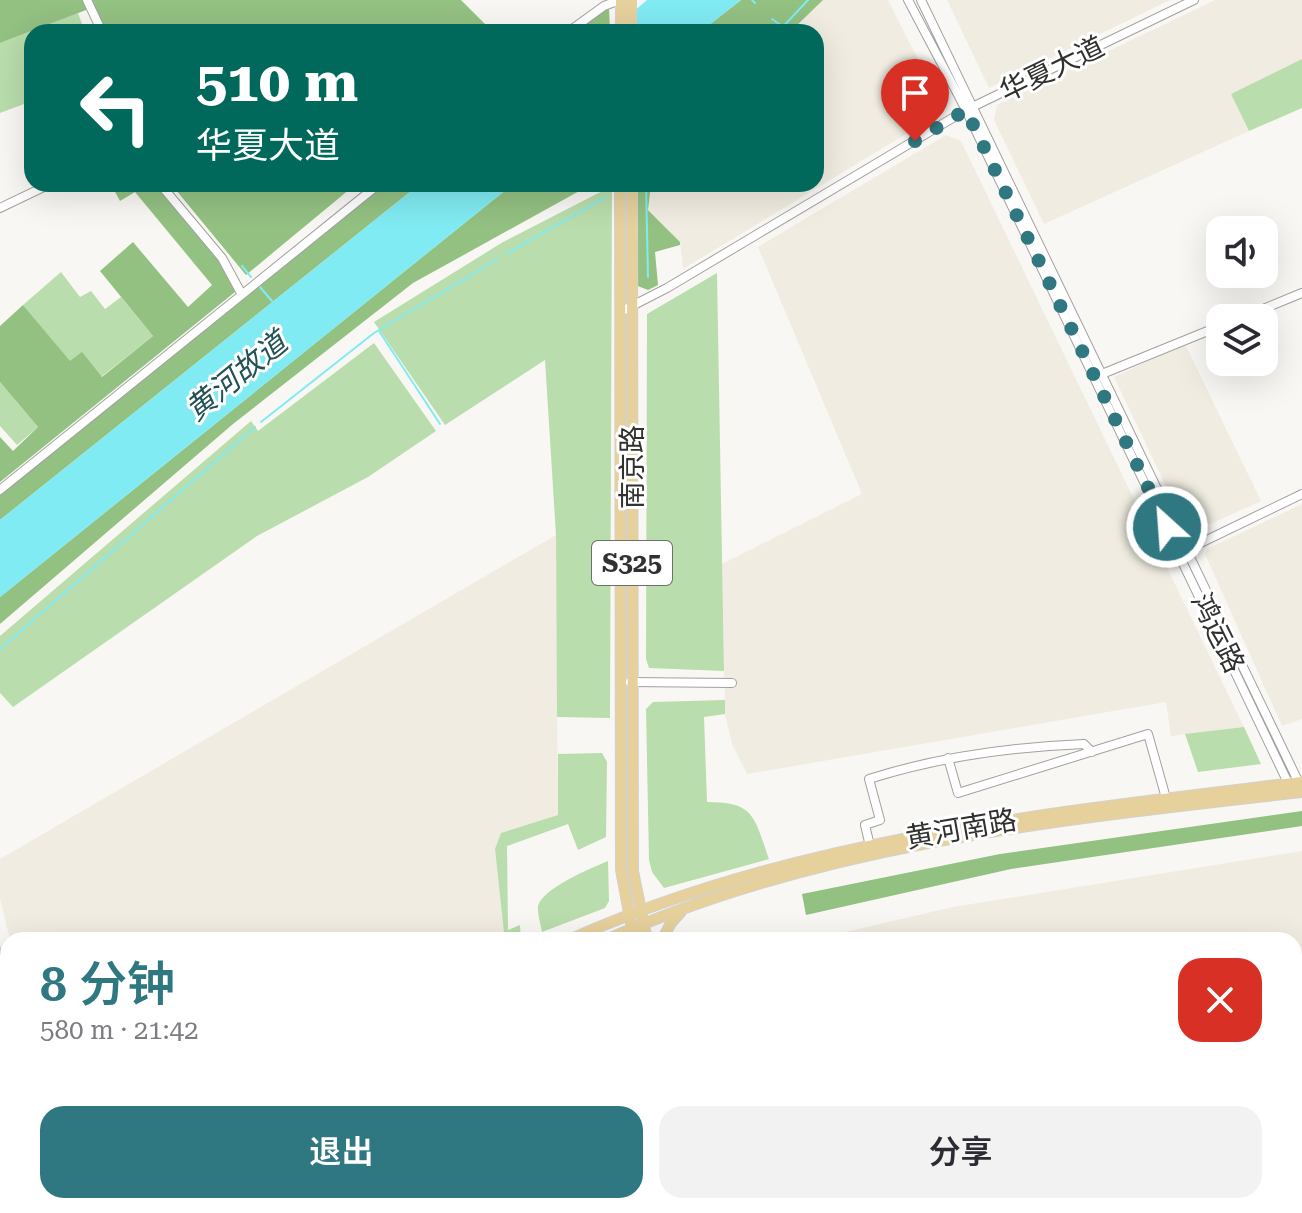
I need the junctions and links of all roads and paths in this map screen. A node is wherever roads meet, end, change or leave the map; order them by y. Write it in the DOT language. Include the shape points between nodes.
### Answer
graph roads {
  1 [pos="87,0"];
  2 [pos="908,0"];
  3 [pos="921,0"];
  4 [pos="1194,0"];
  5 [pos="623,1"];
  6 [pos="98,24"];
  7 [pos="579,24"];
  8 [pos="622,24"];
  9 [pos="629,24"];
  10 [pos="975,106"];
  11 [pos="966,110"];
  12 [pos="33,192"];
  13 [pos="167,192"];
  14 [pos="369,192"];
  15 [pos="620,192"];
  16 [pos="632,192"];
  17 [pos="0,208"];
  18 [pos="241,293"];
  19 [pos="1302,293"];
  20 [pos="1275,304"];
  21 [pos="627,309"];
  22 [pos="1206,332"];
  23 [pos="1104,373"];
  24 [pos="1095,379"];
  25 [pos="0,490"];
  26 [pos="1302,494"];
  27 [pos="1189,549"];
  28 [pos="1179,553"];
  29 [pos="627,682"];
  30 [pos="732,683"];
  31 [pos="1092,752"];
  32 [pos="948,758"];
  33 [pos="1298,787"];
  34 [pos="1166,798"];
  35 [pos="870,846"];
  36 [pos="683,911"];
  37 [pos="633,913"];
  38 [pos="636,931"];
  39 [pos="588,932"];
  40 [pos="666,932"];
  1 -- 6 [label="street"];
  2 -- 11 [label="street, 鸿运路"];
  3 -- 10 [label="street, 鸿运路"];
  4 -- 10 [label="street, 华夏大道"];
  5 -- 7 [label="street" via="604,6"];
  5 -- 8 [label="main road"];
  5 -- 9 [label="main road"];
  10 -- 11 [label="street, 华夏大道"];
  10 -- 23 [label="street, 鸿运路"];
  11 -- 21 [label="street, 华夏大道"];
  11 -- 24 [label="street, 鸿运路"];
  12 -- 17 [label="street"];
  13 -- 18 [label="street" via="222,258"];
  14 -- 18 [label="street"];
  15 -- 21 [label="main road, 南京路 / S325"];
  16 -- 21 [label="main road, 南京路 / S325"];
  18 -- 25 [label="street"];
  19 -- 20 [label="street"];
  21 -- 29 [label="main road, 南京路 / S325"];
  22 -- 23 [label="street"];
  23 -- 24 [label="street"];
  23 -- 27 [label="street, 鸿运路"];
  24 -- 28 [label="street, 鸿运路"];
  26 -- 27 [label="street"];
  27 -- 28 [label="street"];
  27 -- 33 [label="street, 鸿运路"];
  28 -- 33 [label="street, 鸿运路"];
  29 -- 30 [label="street"];
  29 -- 37 [label="main road, 南京路 / S325"];
  31 -- 32 [label="street" via="1084,744"];
  31 -- 32 [label="street" via="958,793"];
  31 -- 34 [label="street" via="1148,734"];
  32 -- 35 [label="street" via="869,779 880,820 865,825"];
  33 -- 34 [label="main road, 黄河南路"];
  33 -- 36 [label="main road, 黄河南路" via="973,835 796,874"];
  34 -- 35 [label="main road, 黄河南路" via="974,825"];
  35 -- 37 [label="main road, 黄河南路"];
  36 -- 38 [label="main road, 黄河南路"];
  36 -- 40 [label="main road"];
  37 -- 38 [label="main road, 南京路 / S325"];
  37 -- 39 [label="main road, 黄河南路"];
}
